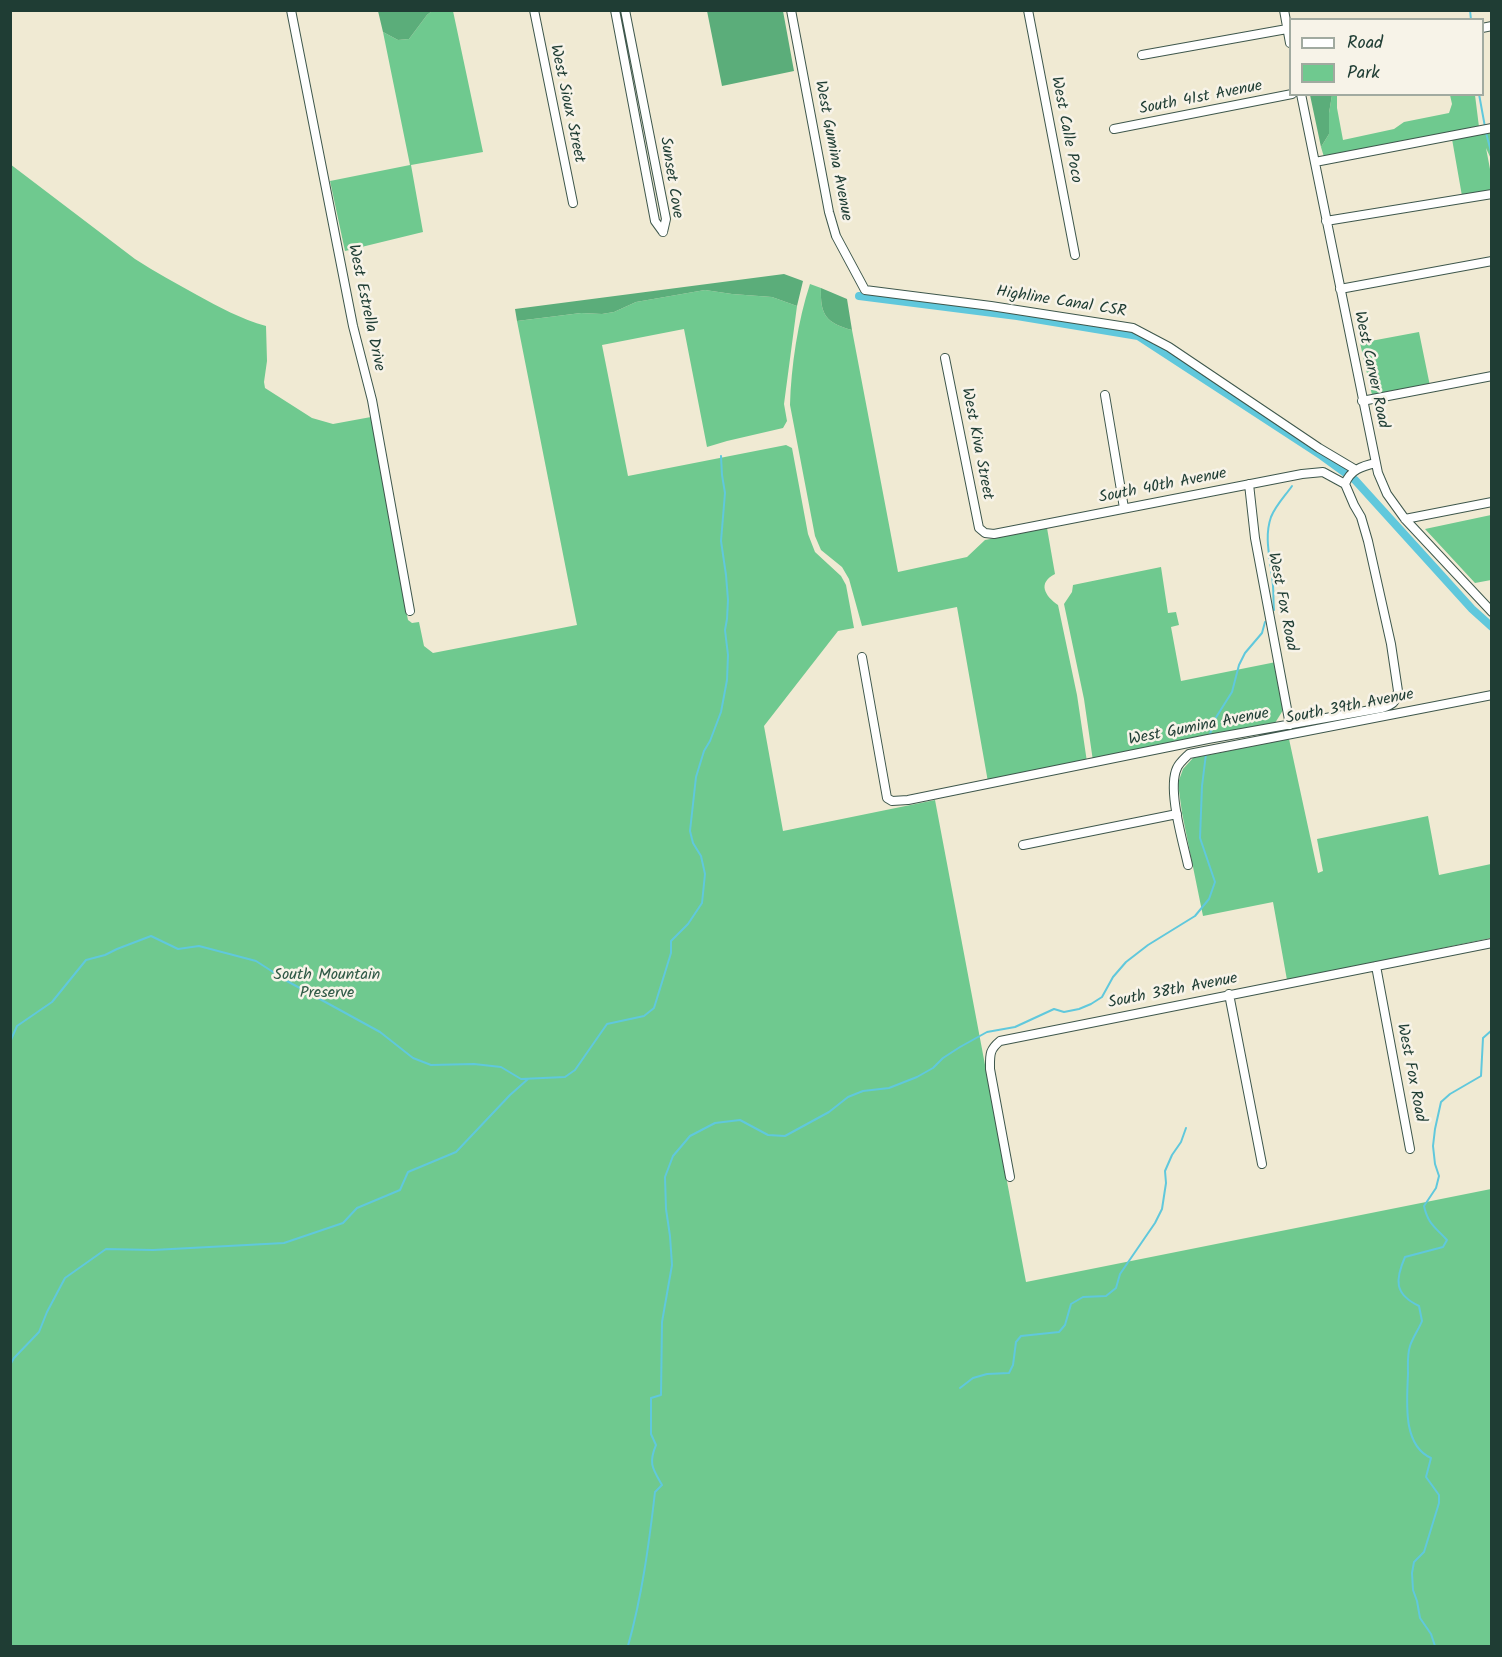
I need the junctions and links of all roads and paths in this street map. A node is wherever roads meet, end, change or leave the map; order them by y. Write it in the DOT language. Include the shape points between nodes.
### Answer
graph roads {
  1 [pos="291,10"];
  2 [pos="534,10"];
  3 [pos="615,10"];
  4 [pos="625,10"];
  5 [pos="791,10"];
  6 [pos="1028,10"];
  7 [pos="1284,10"];
  8 [pos="1287,29"];
  9 [pos="1289,39"];
  10 [pos="1142,55"];
  11 [pos="1289,95"];
  12 [pos="1301,96"];
  13 [pos="1491,128"];
  14 [pos="1114,129"];
  15 [pos="1315,162"];
  16 [pos="1491,194"];
  17 [pos="573,203"];
  18 [pos="1326,221"];
  19 [pos="1075,255"];
  20 [pos="1491,261"];
  21 [pos="1340,289"];
  22 [pos="865,290"];
  23 [pos="945,358"];
  24 [pos="1491,376"];
  25 [pos="1105,395"];
  26 [pos="1362,401"];
  27 [pos="1376,463"];
  28 [pos="1356,470"];
  29 [pos="1346,481"];
  30 [pos="1249,484"];
  31 [pos="1491,502"];
  32 [pos="1124,508"];
  33 [pos="1405,519"];
  34 [pos="985,533"];
  35 [pos="410,611"];
  36 [pos="1491,612"];
  37 [pos="862,657"];
  38 [pos="1491,695"];
  39 [pos="1290,725"];
  40 [pos="1177,814"];
  41 [pos="1023,845"];
  42 [pos="1188,865"];
  43 [pos="1491,943"];
  44 [pos="1376,966"];
  45 [pos="1229,994"];
  46 [pos="1410,1149"];
  47 [pos="1262,1164"];
  48 [pos="1010,1177"];
  1 -- 35 [label="street, West Estrella Drive" via="353,326 372,400"];
  2 -- 17 [label="street, West Sioux Street"];
  3 -- 4 [label="street, Sunset Cove" via="655,221 663,232 666,219"];
  5 -- 22 [label="street, West Gumina Avenue" via="829,212 836,236"];
  6 -- 19 [label="street, West Calle Poco"];
  7 -- 8 [label="street"];
  8 -- 9 [label="street"];
  8 -- 10 [label="street"];
  11 -- 14 [label="street, South 41st Avenue"];
  12 -- 15 [label="street, West Carver Road"];
  13 -- 15 [label="street"];
  15 -- 18 [label="street, West Carver Road"];
  16 -- 18 [label="street"];
  18 -- 21 [label="street, West Carver Road"];
  20 -- 21 [label="street"];
  21 -- 26 [label="street, West Carver Road"];
  22 -- 28 [label="street, Highline Canal CSR" via="1133,328 1169,347"];
  23 -- 34 [label="street, West Kiva Street" via="979,528"];
  24 -- 26 [label="street"];
  25 -- 32 [label="street"];
  26 -- 27 [label="street, West Carver Road"];
  27 -- 28 [label="street"];
  27 -- 33 [label="street, West Carver Road" via="1387,494"];
  28 -- 29 [label="street"];
  29 -- 30 [label="street, South 40th Avenue" via="1323,472"];
  29 -- 39 [label="street, West Gumina Avenue" via="1368,541 1391,644 1396,700 1382,708"];
  30 -- 32 [label="street, South 40th Avenue"];
  30 -- 39 [label="street, West Fox Road"];
  31 -- 33 [label="street"];
  32 -- 34 [label="street, South 40th Avenue"];
  33 -- 36 [label="street, West Carver Road"];
  37 -- 39 [label="street, West Gumina Avenue" via="887,798 898,802"];
  38 -- 40 [label="street, South 39th Avenue" via="1189,754 1177,766 1173,780"];
  40 -- 41 [label="street"];
  40 -- 42 [label="street, South 39th Avenue"];
  43 -- 44 [label="street, South 38th Avenue"];
  44 -- 45 [label="street, South 38th Avenue"];
  44 -- 46 [label="street, West Fox Road"];
  45 -- 47 [label="street"];
  45 -- 48 [label="street, South 38th Avenue" via="1000,1041 993,1047 990,1070"];
}
